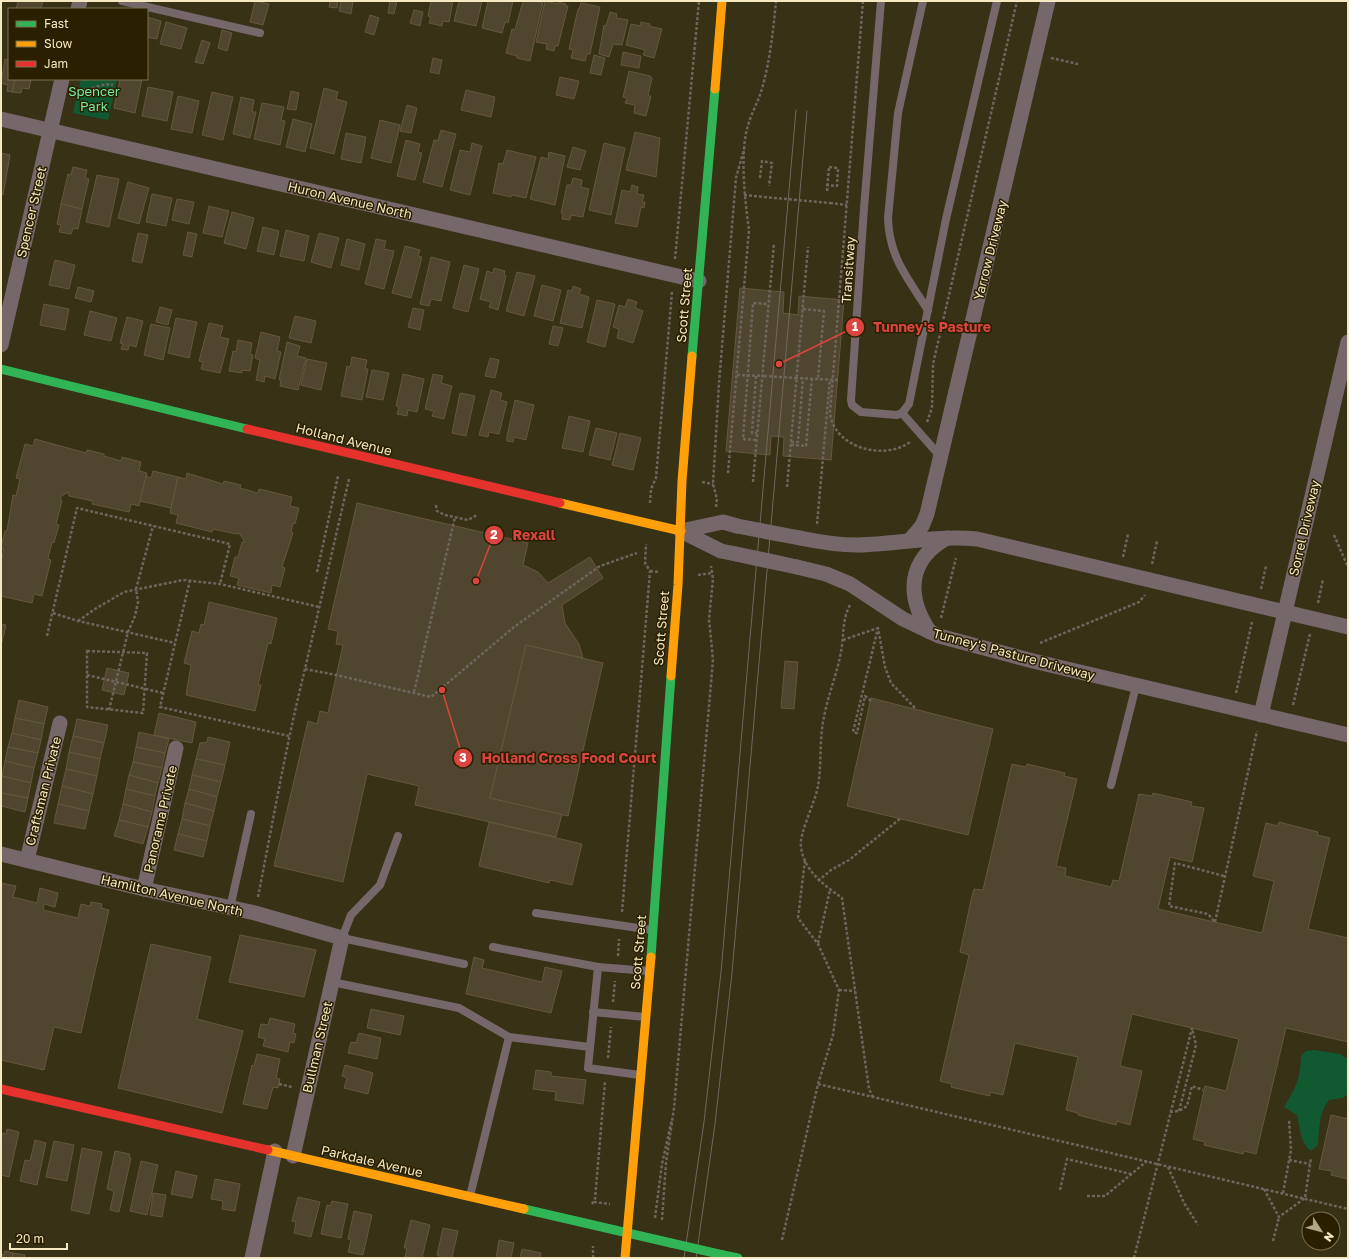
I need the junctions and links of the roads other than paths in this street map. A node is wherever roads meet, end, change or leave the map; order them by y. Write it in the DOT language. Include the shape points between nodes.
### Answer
graph roads {
  1 [pos="122,1"];
  2 [pos="722,1"];
  3 [pos="881,1"];
  4 [pos="923,1"];
  5 [pos="997,1"];
  6 [pos="1048,1"];
  7 [pos="260,32"];
  8 [pos="67,83"];
  9 [pos="1,119"];
  10 [pos="49,130"];
  11 [pos="699,281"];
  12 [pos="928,310"];
  13 [pos="1348,342"];
  14 [pos="1,345"];
  15 [pos="1,369"];
  16 [pos="902,413"];
  17 [pos="940,456"];
  18 [pos="681,531"];
  19 [pos="948,537"];
  20 [pos="910,540"];
  21 [pos="1285,612"];
  22 [pos="1348,627"];
  23 [pos="930,633"];
  24 [pos="1136,686"];
  25 [pos="1261,715"];
  26 [pos="60,723"];
  27 [pos="1348,735"];
  28 [pos="176,748"];
  29 [pos="1111,785"];
  30 [pos="251,814"];
  31 [pos="398,836"];
  32 [pos="1,854"];
  33 [pos="27,860"];
  34 [pos="144,889"];
  35 [pos="230,908"];
  36 [pos="536,913"];
  37 [pos="653,930"];
  38 [pos="342,938"];
  39 [pos="493,947"];
  40 [pos="464,964"];
  41 [pos="598,967"];
  42 [pos="649,971"];
  43 [pos="332,982"];
  44 [pos="593,1012"];
  45 [pos="646,1017"];
  46 [pos="509,1037"];
  47 [pos="590,1047"];
  48 [pos="640,1075"];
  49 [pos="1,1089"];
  50 [pos="275,1152"];
  51 [pos="294,1156"];
  52 [pos="470,1197"];
  53 [pos="627,1233"];
  54 [pos="252,1258"];
  55 [pos="625,1258"];
  56 [pos="738,1258"];
  1 -- 7 [label="lane"];
  2 -- 11 [label="main road, Scott Street"];
  3 -- 16 [label="lane, Transitway" via="851,400 852,405 862,412 897,415"];
  4 -- 12 [label="lane" via="898,113 888,235 892,249"];
  5 -- 12 [label="lane" via="946,219"];
  6 -- 17 [label="street, Yarrow Driveway"];
  8 -- 10 [label="street, Spencer Street"];
  9 -- 10 [label="street, Huron Avenue North"];
  10 -- 11 [label="street, Huron Avenue North"];
  10 -- 14 [label="street, Spencer Street"];
  11 -- 18 [label="main road, Scott Street" via="682,481"];
  12 -- 16 [label="lane" via="909,404"];
  13 -- 21 [label="street, Sorrel Driveway"];
  15 -- 18 [label="main road, Holland Avenue" via="424,472"];
  16 -- 17 [label="lane"];
  17 -- 20 [label="street, Yarrow Driveway" via="927,514 922,526"];
  18 -- 20 [label="street, bridge" via="723,522 825,543 859,545"];
  18 -- 23 [label="street, Tunney's Pasture Driveway, bridge" via="721,551 826,574 850,584 903,619"];
  18 -- 37 [label="main road, Scott Street"];
  19 -- 20 [label="street"];
  19 -- 21 [label="street" via="978,539"];
  19 -- 23 [label="street" via="926,552 915,578 916,606"];
  21 -- 22 [label="street"];
  21 -- 25 [label="street, Sorrel Driveway"];
  23 -- 24 [label="street, Tunney's Pasture Driveway"];
  24 -- 25 [label="street, Tunney's Pasture Driveway"];
  24 -- 29 [label="lane"];
  25 -- 27 [label="street, Tunney's Pasture Driveway"];
  26 -- 33 [label="street, Craftsman Private"];
  28 -- 34 [label="street, Panorama Private"];
  30 -- 35 [label="lane"];
  31 -- 38 [label="lane" via="380,885 351,915"];
  32 -- 33 [label="street, Hamilton Avenue North"];
  33 -- 34 [label="street, Hamilton Avenue North"];
  34 -- 35 [label="street, Hamilton Avenue North"];
  35 -- 38 [label="street, Hamilton Avenue North"];
  36 -- 37 [label="lane"];
  37 -- 42 [label="main road, Scott Street"];
  38 -- 40 [label="lane"];
  38 -- 43 [label="street, Bullman Street"];
  39 -- 41 [label="lane"];
  41 -- 42 [label="lane"];
  41 -- 44 [label="lane"];
  42 -- 45 [label="main road, Scott Street"];
  43 -- 46 [label="lane" via="459,1008"];
  43 -- 51 [label="street, Bullman Street"];
  44 -- 45 [label="lane"];
  44 -- 47 [label="lane"];
  45 -- 48 [label="main road, Scott Street"];
  46 -- 47 [label="lane"];
  46 -- 52 [label="lane"];
  47 -- 48 [label="lane" via="588,1068"];
  48 -- 53 [label="main road, Scott Street"];
  49 -- 50 [label="main road, Parkdale Avenue"];
  50 -- 51 [label="main road, Parkdale Avenue"];
  50 -- 54 [label="street"];
  51 -- 52 [label="main road, Parkdale Avenue"];
  52 -- 53 [label="main road, Parkdale Avenue"];
  53 -- 55 [label="main road, Scott Street"];
  53 -- 56 [label="main road, Parkdale Avenue, bridge"];
}
